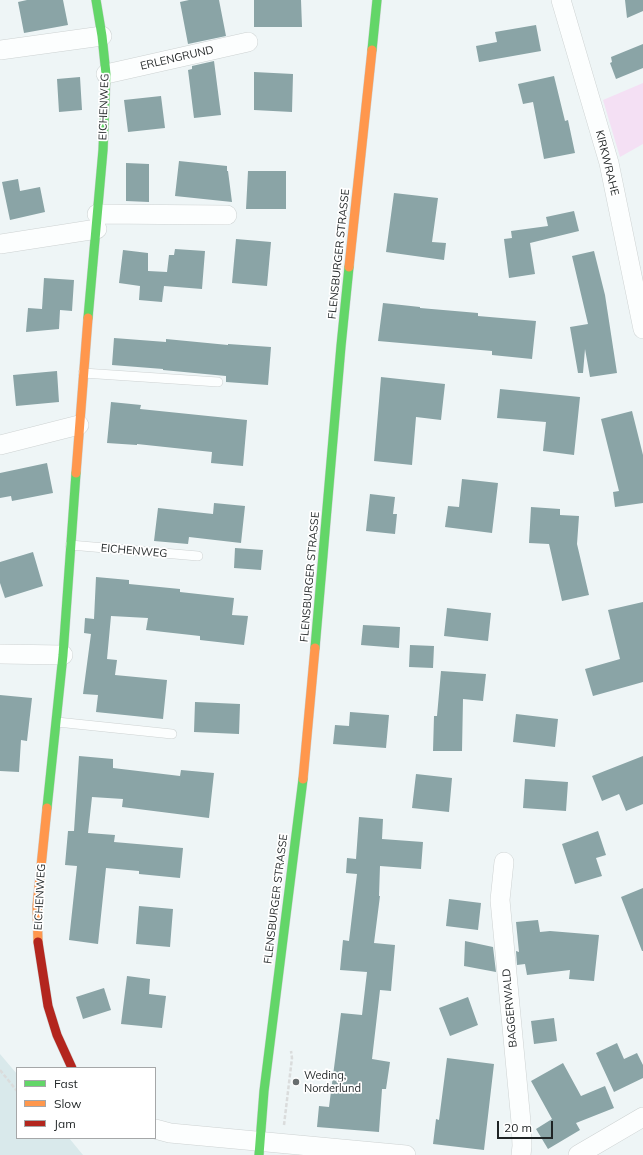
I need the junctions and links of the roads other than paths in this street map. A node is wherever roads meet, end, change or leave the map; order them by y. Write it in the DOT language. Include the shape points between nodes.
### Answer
graph roads {
  1 [pos="96,0"];
  2 [pos="377,0"];
  3 [pos="561,0"];
  4 [pos="102,36"];
  5 [pos="248,42"];
  6 [pos="0,50"];
  7 [pos="106,74"];
  8 [pos="227,215"];
  9 [pos="97,222"];
  10 [pos="0,244"];
  11 [pos="643,329"];
  12 [pos="83,374"];
  13 [pos="218,382"];
  14 [pos="79,425"];
  15 [pos="0,445"];
  16 [pos="70,545"];
  17 [pos="198,556"];
  18 [pos="0,654"];
  19 [pos="63,655"];
  20 [pos="57,722"];
  21 [pos="172,734"];
  22 [pos="504,862"];
  23 [pos="72,1067"];
  24 [pos="643,1117"];
  25 [pos="156,1129"];
  26 [pos="259,1148"];
  27 [pos="406,1155"];
  28 [pos="521,1155"];
  29 [pos="578,1155"];
  1 -- 4 [label="street, EICHENWEG"];
  2 -- 26 [label="street, FLENSBURGER STRASSE" via="342,346 306,751"];
  3 -- 11 [label="street, KIRKWRAHE" via="609,163"];
  4 -- 6 [label="street"];
  4 -- 7 [label="street, EICHENWEG"];
  5 -- 7 [label="street, ERLENGRUND"];
  7 -- 9 [label="street, EICHENWEG"];
  8 -- 9 [label="street"];
  9 -- 10 [label="street"];
  9 -- 12 [label="street, EICHENWEG"];
  12 -- 13 [label="lane"];
  12 -- 14 [label="street, EICHENWEG"];
  14 -- 15 [label="street"];
  14 -- 16 [label="street, EICHENWEG"];
  16 -- 17 [label="lane, EICHENWEG"];
  16 -- 19 [label="street, EICHENWEG"];
  18 -- 19 [label="street"];
  19 -- 20 [label="street, EICHENWEG"];
  20 -- 21 [label="lane"];
  20 -- 23 [label="street, EICHENWEG" via="37,906 38,948 48,1006 57,1035"];
  22 -- 28 [label="street, BAGGERWALD" via="500,900 521,1122"];
  24 -- 29 [label="street"];
  25 -- 26 [label="street"];
  26 -- 27 [label="street"];
}
